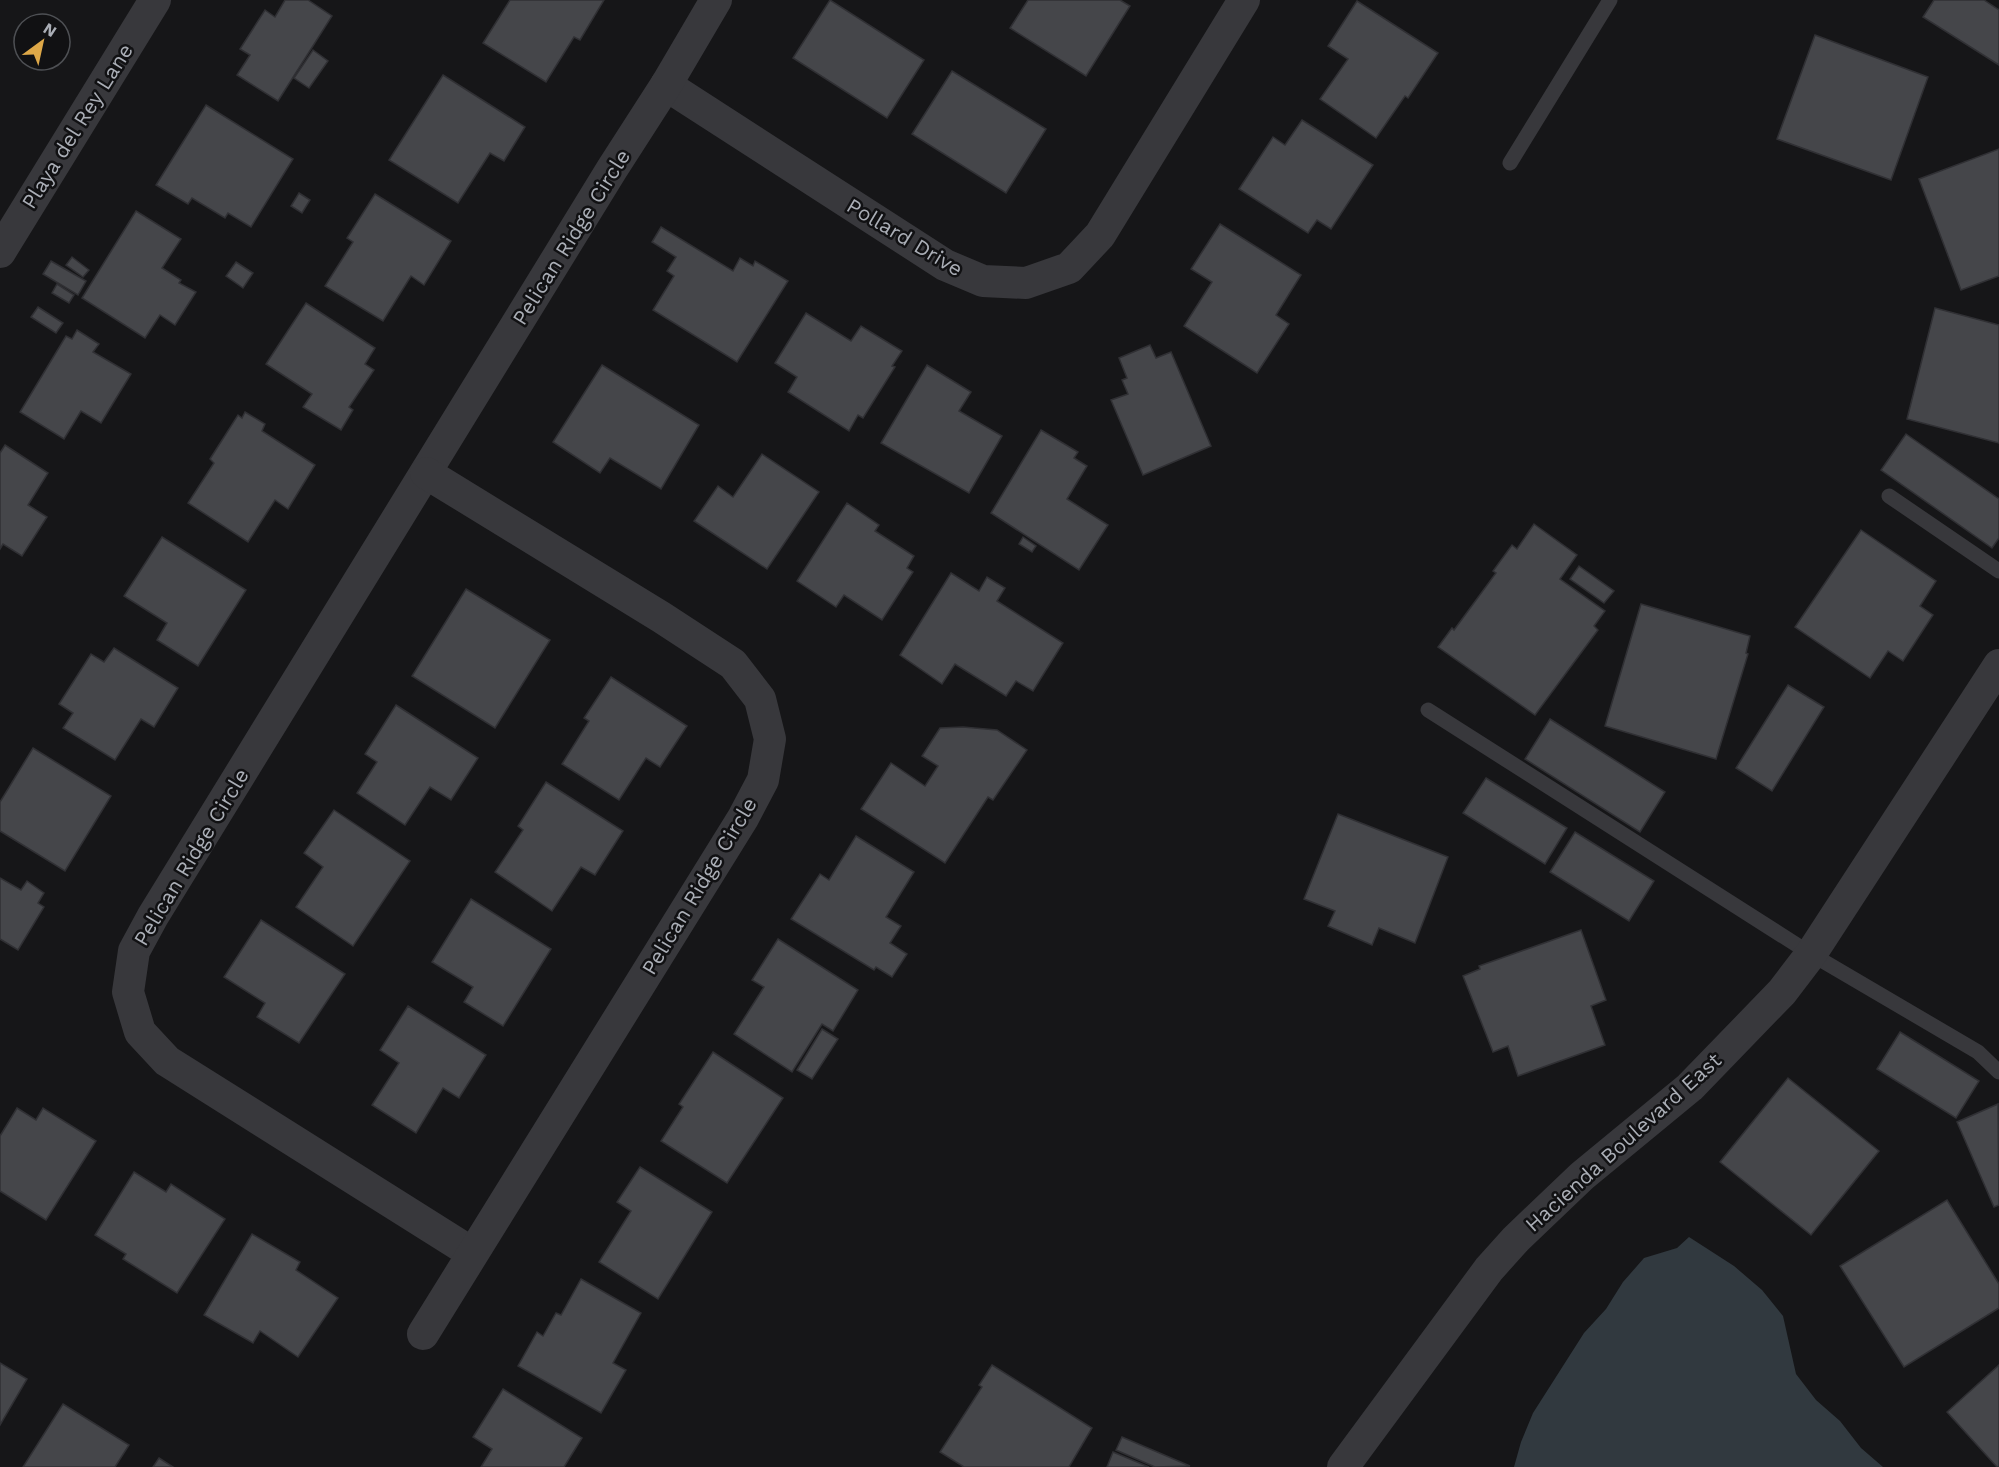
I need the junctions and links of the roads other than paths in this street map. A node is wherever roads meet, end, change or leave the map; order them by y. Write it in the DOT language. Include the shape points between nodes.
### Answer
graph roads {
  1 [pos="155,0"];
  2 [pos="716,0"];
  3 [pos="1244,0"];
  4 [pos="1610,0"];
  5 [pos="666,85"];
  6 [pos="1510,163"];
  7 [pos="0,252"];
  8 [pos="426,473"];
  9 [pos="1889,496"];
  10 [pos="1999,571"];
  11 [pos="1999,665"];
  12 [pos="1428,710"];
  13 [pos="1811,954"];
  14 [pos="1999,1072"];
  15 [pos="472,1253"];
  16 [pos="423,1334"];
  17 [pos="1343,1467"];
  1 -- 7 [label="street, Playa del Rey Lane"];
  2 -- 5 [label="street, Pelican Ridge Circle"];
  3 -- 5 [label="street, Pollard Drive" via="1101,235 1069,268 1026,283 983,281 945,265"];
  4 -- 6 [label="lane"];
  5 -- 8 [label="street, Pelican Ridge Circle"];
  8 -- 15 [label="street, Pelican Ridge Circle" via="153,916 134,951 128,992 140,1032 167,1061"];
  8 -- 15 [label="street, Pelican Ridge Circle" via="733,664 759,699 770,739 762,780 743,818"];
  9 -- 10 [label="lane"];
  11 -- 13 [label="street, Hacienda Boulevard East"];
  12 -- 13 [label="lane"];
  13 -- 14 [label="lane" via="1978,1052"];
  13 -- 17 [label="street, Hacienda Boulevard East" via="1782,992 1690,1087 1582,1176 1516,1239 1489,1269"];
  15 -- 16 [label="street, Pelican Ridge Circle"];
}
